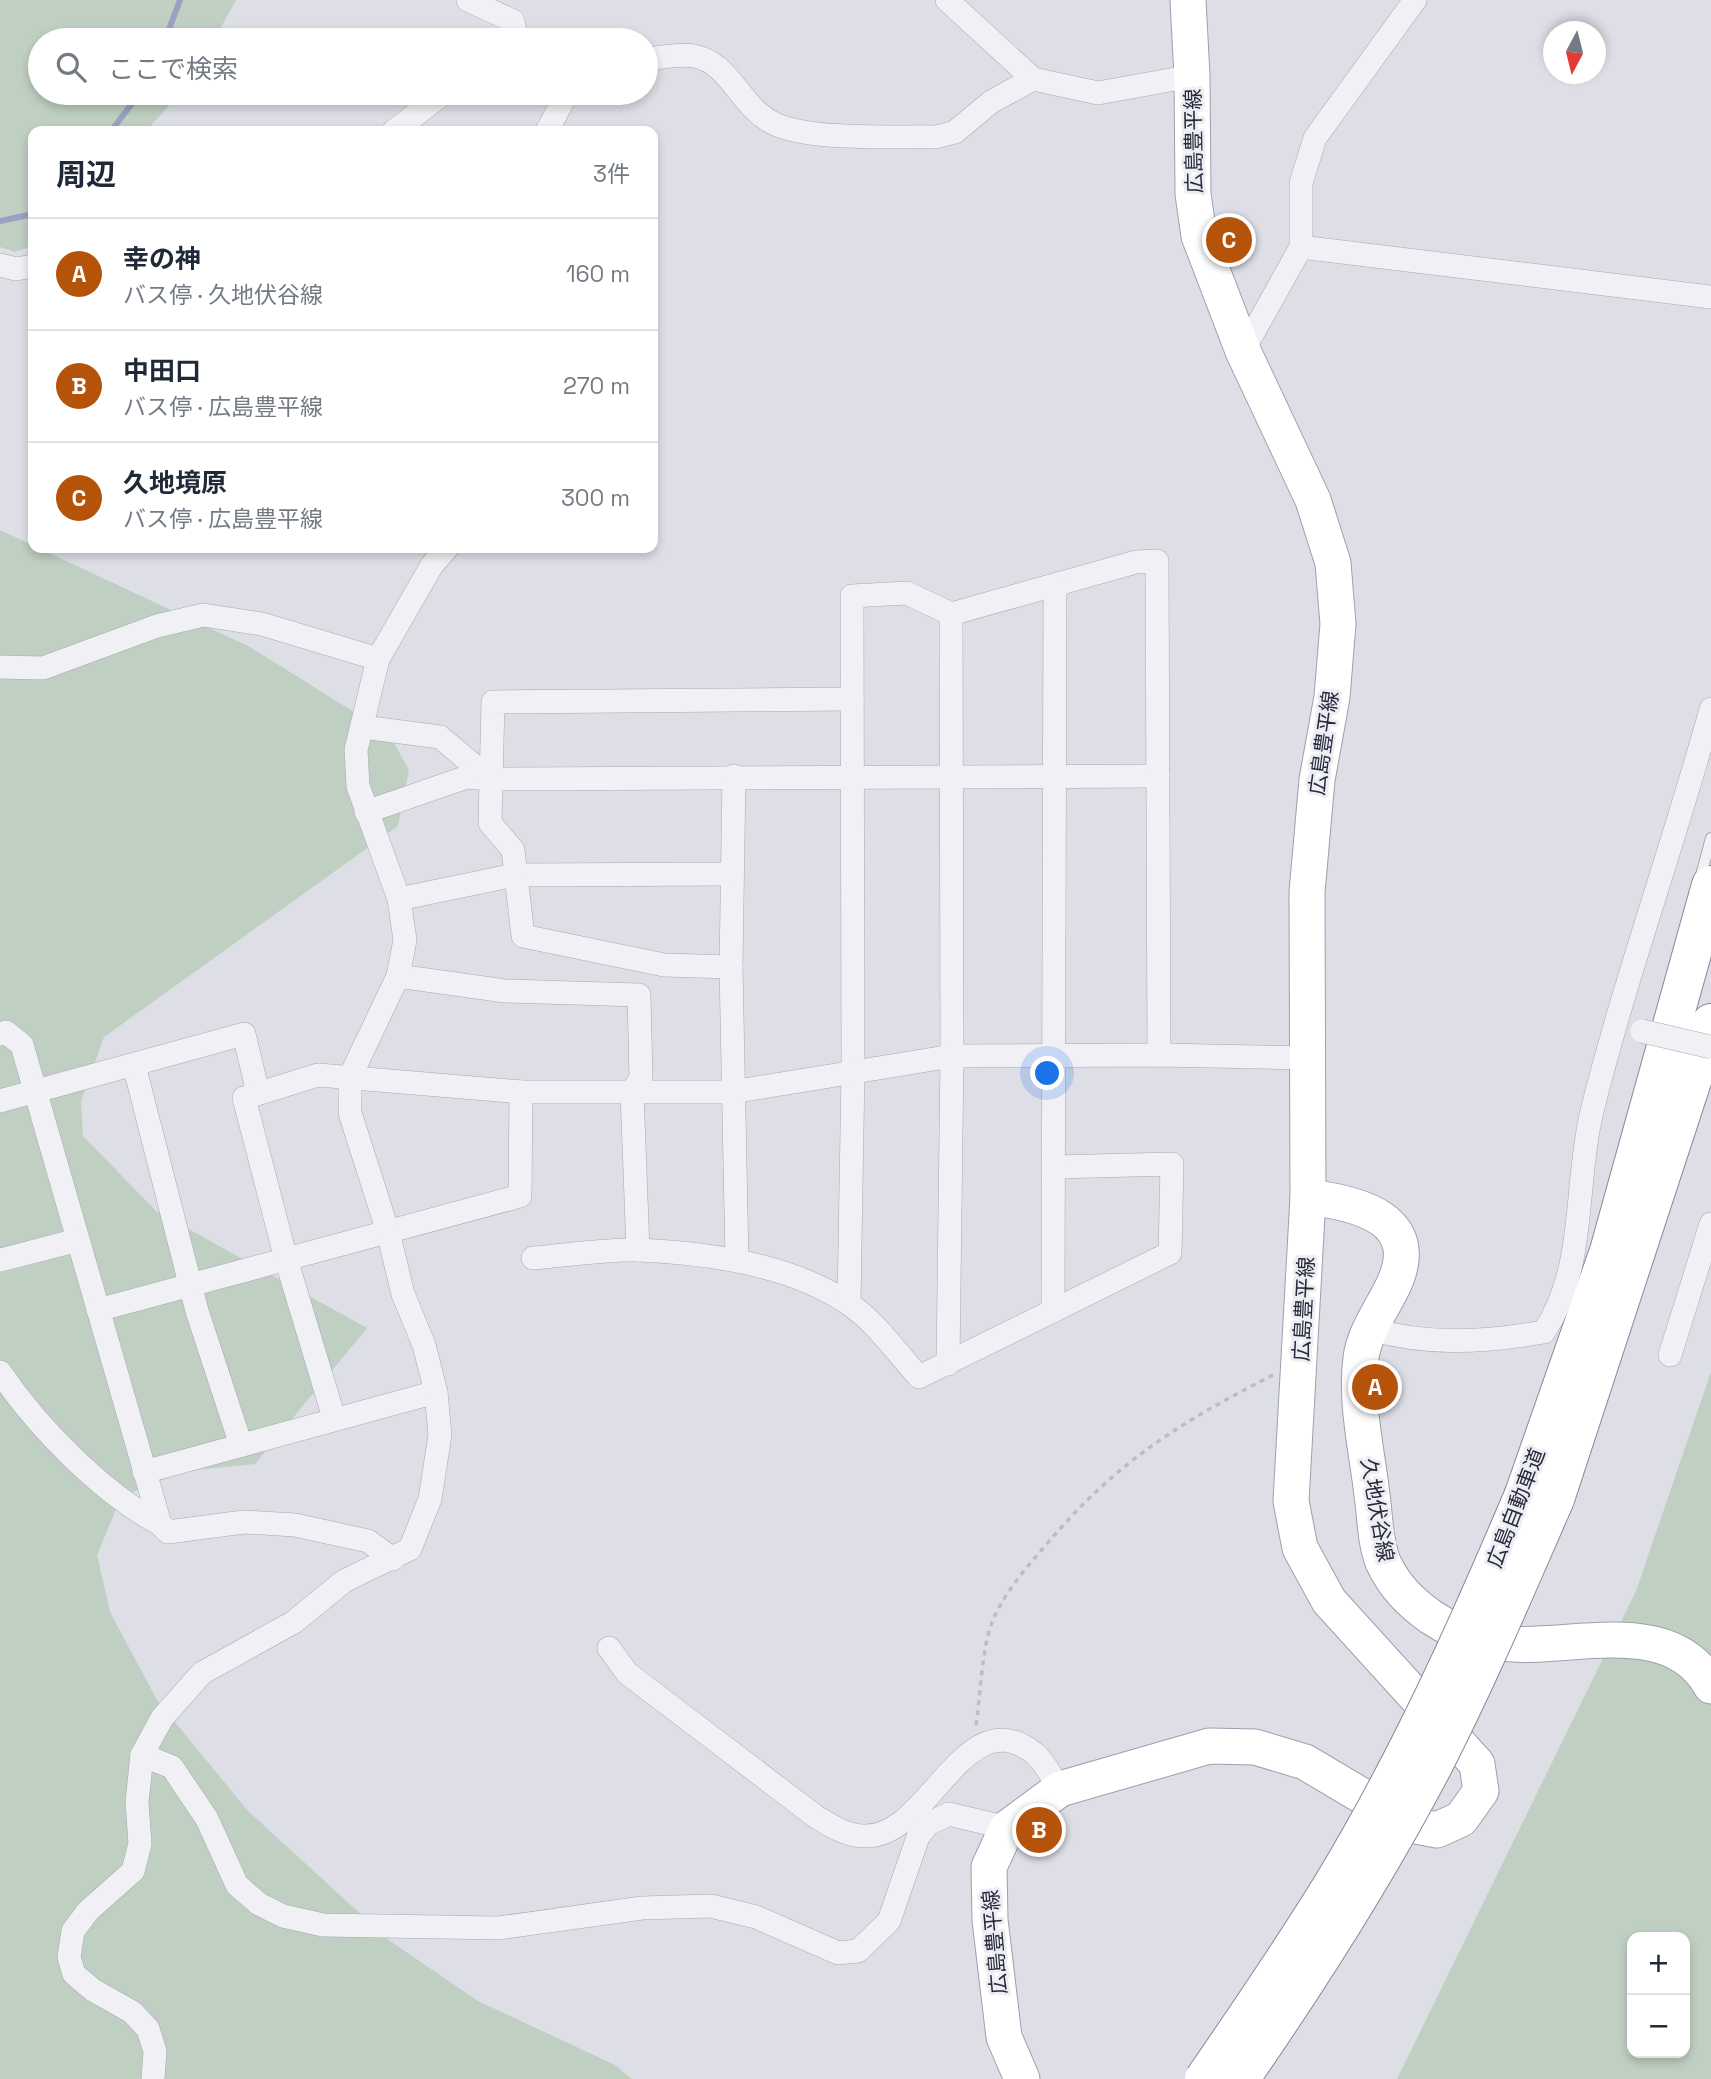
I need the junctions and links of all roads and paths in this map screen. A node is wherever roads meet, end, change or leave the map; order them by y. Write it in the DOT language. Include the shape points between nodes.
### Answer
graph roads {
  1 [pos="468,0"];
  2 [pos="947,0"];
  3 [pos="1188,0"];
  4 [pos="1415,0"];
  5 [pos="514,28"];
  6 [pos="658,58"];
  7 [pos="1192,76"];
  8 [pos="1033,79"];
  9 [pos="428,105"];
  10 [pos="561,105"];
  11 [pos="401,126"];
  12 [pos="550,126"];
  13 [pos="1301,247"];
  14 [pos="0,265"];
  15 [pos="28,267"];
  16 [pos="1711,297"];
  17 [pos="1243,351"];
  18 [pos="443,553"];
  19 [pos="1055,585"];
  20 [pos="951,614"];
  21 [pos="378,659"];
  22 [pos="0,667"];
  23 [pos="852,699"];
  24 [pos="1711,709"];
  25 [pos="363,727"];
  26 [pos="734,776"];
  27 [pos="1056,776"];
  28 [pos="1158,776"];
  29 [pos="852,777"];
  30 [pos="951,777"];
  31 [pos="490,779"];
  32 [pos="366,812"];
  33 [pos="1711,838"];
  34 [pos="731,874"];
  35 [pos="515,875"];
  36 [pos="1711,885"];
  37 [pos="399,899"];
  38 [pos="731,967"];
  39 [pos="398,976"];
  40 [pos="1616,1022"];
  41 [pos="1711,1023"];
  42 [pos="1657,1029"];
  43 [pos="0,1034"];
  44 [pos="1711,1047"];
  45 [pos="1159,1055"];
  46 [pos="952,1056"];
  47 [pos="1055,1056"];
  48 [pos="1309,1058"];
  49 [pos="134,1065"];
  50 [pos="853,1071"];
  51 [pos="350,1077"];
  52 [pos="36,1092"];
  53 [pos="632,1092"];
  54 [pos="732,1092"];
  55 [pos="258,1093"];
  56 [pos="521,1093"];
  57 [pos="0,1101"];
  58 [pos="1055,1167"];
  59 [pos="1308,1197"];
  60 [pos="1711,1224"];
  61 [pos="388,1232"];
  62 [pos="78,1240"];
  63 [pos="638,1250"];
  64 [pos="533,1258"];
  65 [pos="286,1259"];
  66 [pos="0,1260"];
  67 [pos="737,1261"];
  68 [pos="190,1284"];
  69 [pos="849,1303"];
  70 [pos="98,1311"];
  71 [pos="1053,1311"];
  72 [pos="1370,1329"];
  73 [pos="1670,1355"];
  74 [pos="948,1364"];
  75 [pos="0,1372"];
  76 [pos="1301,1374"];
  77 [pos="436,1392"];
  78 [pos="334,1418"];
  79 [pos="241,1444"];
  80 [pos="144,1472"];
  81 [pos="1539,1497"];
  82 [pos="160,1524"];
  83 [pos="393,1559"];
  84 [pos="609,1648"];
  85 [pos="1711,1686"];
  86 [pos="981,1744"];
  87 [pos="142,1755"];
  88 [pos="1060,1789"];
  89 [pos="1007,1828"];
  90 [pos="153,2079"];
  91 [pos="1022,2079"];
  92 [pos="1204,2079"];
  93 [pos="1240,2079"];
  1 -- 5 [label="street" via="513,21"];
  2 -- 8 [label="street"];
  3 -- 7 [label="main road, 広島豊平線"];
  4 -- 13 [label="street" via="1315,138 1301,183"];
  6 -- 8 [label="street" via="695,56 720,67 748,107 775,124 807,133 936,137 955,132 991,102"];
  7 -- 8 [label="street" via="1098,93"];
  7 -- 17 [label="main road, 広島豊平線" via="1193,194 1199,236"];
  9 -- 11 [label="street"];
  10 -- 12 [label="street"];
  13 -- 16 [label="street"];
  13 -- 17 [label="street"];
  14 -- 15 [label="street"];
  17 -- 48 [label="main road, 広島豊平線" via="1313,499 1333,564 1338,624 1307,892"];
  18 -- 21 [label="street"];
  19 -- 20 [label="street"];
  19 -- 27 [label="street"];
  19 -- 28 [label="street" via="1136,562 1157,561"];
  20 -- 23 [label="street" via="907,593 852,596"];
  20 -- 30 [label="street"];
  21 -- 22 [label="street" via="262,624 203,615 157,626 43,668"];
  21 -- 25 [label="street"];
  23 -- 29 [label="street"];
  23 -- 31 [label="street" via="493,702"];
  24 -- 40 [label="street"];
  25 -- 31 [label="street" via="440,737"];
  25 -- 32 [label="street" via="356,750 358,786"];
  26 -- 29 [label="street"];
  26 -- 31 [label="street"];
  26 -- 34 [label="street"];
  27 -- 28 [label="street"];
  27 -- 30 [label="street"];
  27 -- 47 [label="street"];
  28 -- 45 [label="street"];
  29 -- 30 [label="street"];
  29 -- 50 [label="street"];
  30 -- 46 [label="street"];
  31 -- 32 [label="street" via="467,777"];
  31 -- 35 [label="street" via="490,823 513,850"];
  32 -- 37 [label="street"];
  33 -- 42 [label="lane"];
  34 -- 35 [label="street"];
  34 -- 38 [label="street"];
  35 -- 37 [label="street"];
  35 -- 38 [label="street" via="523,936 664,965"];
  36 -- 42 [label="highway, 広島自動車道"];
  37 -- 39 [label="street" via="405,940"];
  38 -- 54 [label="street"];
  39 -- 51 [label="street"];
  39 -- 53 [label="street" via="505,991 639,995 641,1078"];
  40 -- 42 [label="street"];
  40 -- 72 [label="street" via="1591,1115 1572,1260 1557,1312 1544,1332 1501,1339 1410,1340"];
  41 -- 81 [label="highway, 広島自動車道"];
  42 -- 44 [label="street, bridge"];
  42 -- 81 [label="highway, 広島自動車道" via="1609,1251"];
  43 -- 52 [label="street" via="6,1032 22,1045"];
  45 -- 47 [label="street"];
  45 -- 48 [label="street"];
  46 -- 47 [label="street"];
  46 -- 50 [label="street"];
  46 -- 74 [label="street"];
  47 -- 58 [label="street"];
  48 -- 59 [label="main road, 広島豊平線"];
  49 -- 52 [label="street"];
  49 -- 55 [label="street" via="244,1034"];
  49 -- 68 [label="street"];
  50 -- 54 [label="street"];
  50 -- 69 [label="street"];
  51 -- 55 [label="street" via="318,1075"];
  51 -- 56 [label="street"];
  51 -- 61 [label="street" via="350,1113"];
  52 -- 57 [label="street"];
  52 -- 62 [label="street"];
  53 -- 54 [label="street"];
  53 -- 56 [label="street"];
  53 -- 63 [label="street"];
  54 -- 67 [label="street"];
  55 -- 65 [label="street" via="244,1098"];
  56 -- 61 [label="street" via="520,1196"];
  58 -- 71 [label="street"];
  58 -- 71 [label="street" via="1172,1164 1170,1253"];
  59 -- 72 [label="main road, 久地伏谷線" via="1368,1209 1396,1233 1399,1265"];
  59 -- 76 [label="main road, 広島豊平線"];
  60 -- 73 [label="street"];
  61 -- 65 [label="street"];
  61 -- 77 [label="street"];
  62 -- 66 [label="street"];
  62 -- 70 [label="street"];
  63 -- 64 [label="street"];
  63 -- 67 [label="street"];
  65 -- 68 [label="street"];
  65 -- 78 [label="street"];
  67 -- 69 [label="street" via="804,1280"];
  68 -- 70 [label="street"];
  68 -- 79 [label="street"];
  69 -- 74 [label="street" via="919,1377"];
  70 -- 80 [label="street"];
  71 -- 74 [label="street"];
  72 -- 85 [label="main road, 久地伏谷線" via="1361,1355 1359,1382 1377,1533 1394,1584 1415,1606 1441,1623 1485,1641 1628,1640 1649,1644 1684,1658"];
  75 -- 82 [label="street" via="20,1403 89,1470 138,1512"];
  76 -- 86 [label="path" via="1277,1373 1198,1413 1142,1450 1078,1507 1023,1571 991,1625 976,1726"];
  76 -- 88 [label="main road, 広島豊平線" via="1291,1501 1300,1548 1329,1601 1477,1764 1481,1791 1461,1819 1437,1830 1411,1825 1306,1762 1255,1747 1209,1746"];
  77 -- 78 [label="street"];
  77 -- 83 [label="street" via="440,1435 430,1499 410,1549"];
  78 -- 79 [label="street"];
  79 -- 80 [label="street"];
  80 -- 82 [label="street"];
  81 -- 92 [label="highway, 広島自動車道, bridge" via="1334,1883"];
  81 -- 93 [label="highway, 広島自動車道, bridge" via="1498,1630 1434,1764 1360,1896"];
  82 -- 83 [label="street" via="168,1532 244,1522 295,1525 368,1541"];
  83 -- 87 [label="street" via="344,1581 294,1622 202,1673 162,1718"];
  84 -- 86 [label="street" via="627,1673 840,1831 865,1837 887,1832 908,1818 956,1764"];
  86 -- 88 [label="street" via="1009,1740 1036,1754"];
  87 -- 89 [label="street" via="172,1767 207,1819 237,1885 259,1905 323,1925 499,1928 642,1908 711,1906 756,1917 838,1953 858,1951 889,1921 918,1838 928,1824 948,1814"];
  87 -- 90 [label="street" via="137,1802 140,1844 133,1871 73,1931 69,1957 74,1974 132,2012 148,2029 155,2051"];
  88 -- 89 [label="main road, 広島豊平線"];
  89 -- 91 [label="main road, 広島豊平線" via="989,1867 990,1920 1004,2037"];
}
